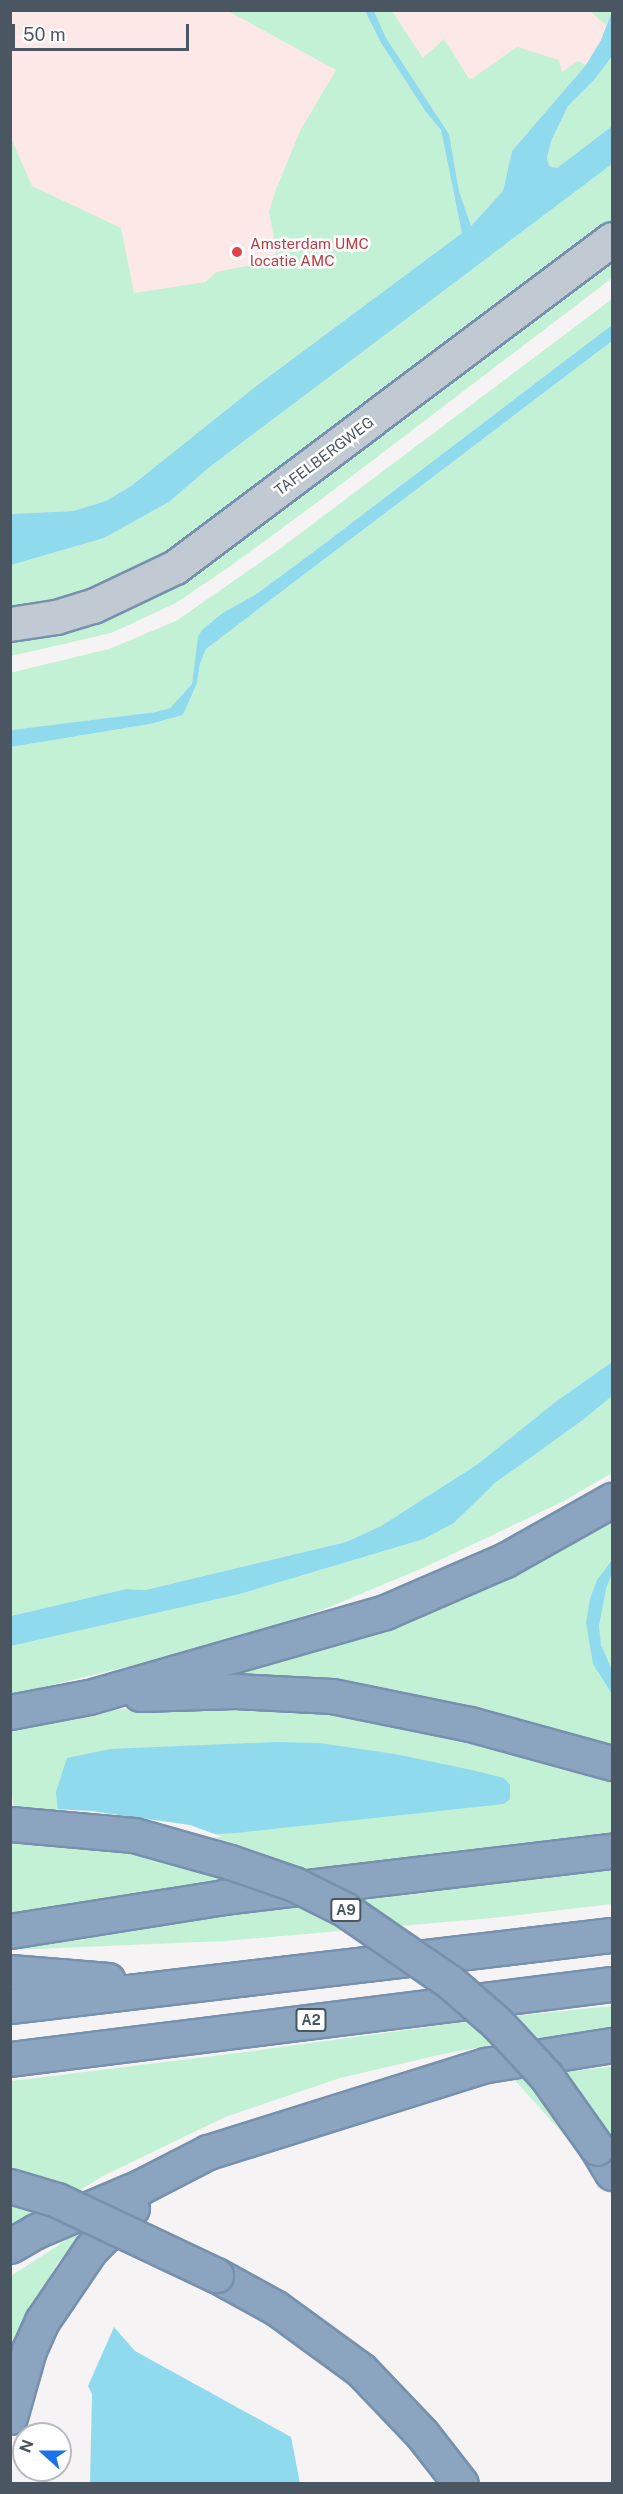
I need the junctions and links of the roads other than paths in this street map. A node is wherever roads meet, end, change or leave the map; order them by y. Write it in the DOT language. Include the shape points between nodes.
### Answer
graph roads {
  1 [pos="612,238"];
  2 [pos="10,624"];
  3 [pos="612,1500"];
  4 [pos="89,1697"];
  5 [pos="10,1713"];
  6 [pos="612,1763"];
  7 [pos="10,1824"];
  8 [pos="612,1851"];
  9 [pos="10,1931"];
  10 [pos="612,1935"];
  11 [pos="10,1972"];
  12 [pos="612,1984"];
  13 [pos="176,1986"];
  14 [pos="10,2006"];
  15 [pos="612,2045"];
  16 [pos="10,2059"];
  17 [pos="208,2152"];
  18 [pos="605,2160"];
  19 [pos="10,2186"];
  20 [pos="10,2246"];
  21 [pos="10,2417"];
  22 [pos="461,2484"];
  1 -- 2 [label="street, TAFELBERGWEG" via="175,567 93,606"];
  3 -- 4 [label="highway" via="505,1560 385,1612"];
  4 -- 5 [label="highway"];
  4 -- 6 [label="highway" via="235,1691 332,1696 471,1724"];
  7 -- 18 [label="highway, A9, bridge" via="134,1835 294,1884 344,1909 434,1970 497,2023 546,2076"];
  8 -- 9 [label="highway, A9" via="224,1898"];
  10 -- 13 [label="highway"];
  11 -- 13 [label="highway"];
  12 -- 16 [label="highway, A2"];
  13 -- 14 [label="highway"];
  15 -- 17 [label="highway" via="486,2065"];
  17 -- 20 [label="highway"];
  17 -- 21 [label="highway" via="150,2190 91,2249 42,2321 29,2350"];
  19 -- 22 [label="highway, bridge" via="57,2200 216,2275 276,2308 361,2370 422,2434"];
}
